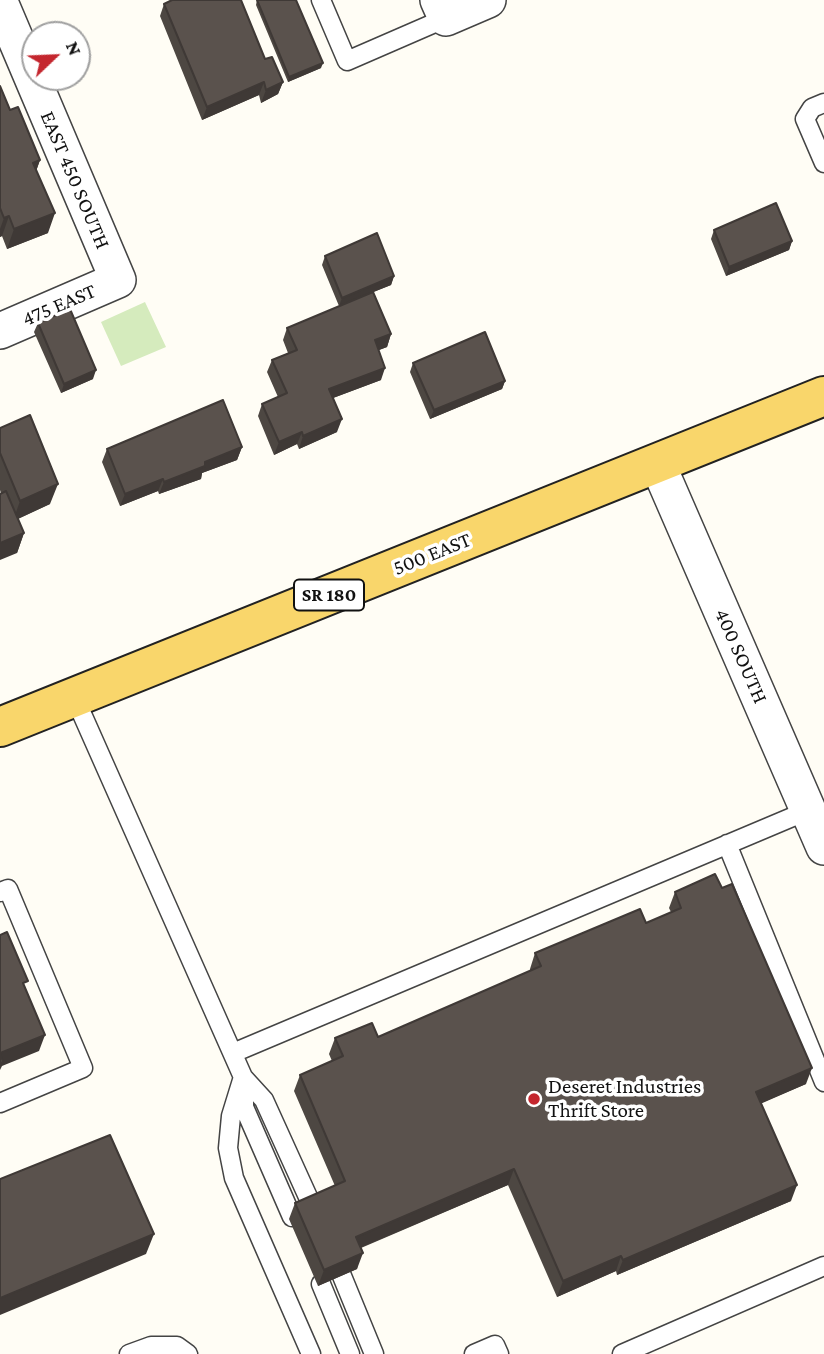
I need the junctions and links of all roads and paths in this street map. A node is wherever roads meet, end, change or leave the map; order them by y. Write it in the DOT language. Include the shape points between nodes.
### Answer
graph roads {
  1 [pos="321,0"];
  2 [pos="488,0"];
  3 [pos="0,2"];
  4 [pos="442,9"];
  5 [pos="824,103"];
  6 [pos="824,163"];
  7 [pos="118,280"];
  8 [pos="0,331"];
  9 [pos="824,396"];
  10 [pos="658,464"];
  11 [pos="74,696"];
  12 [pos="0,727"];
  13 [pos="808,810"];
  14 [pos="727,844"];
  15 [pos="824,847"];
  16 [pos="0,892"];
  17 [pos="233,1053"];
  18 [pos="243,1077"];
  19 [pos="824,1082"];
  20 [pos="0,1103"];
  21 [pos="313,1208"];
  22 [pos="292,1217"];
  23 [pos="824,1266"];
  24 [pos="342,1276"];
  25 [pos="321,1284"];
  26 [pos="129,1354"];
  27 [pos="188,1354"];
  28 [pos="311,1354"];
  29 [pos="349,1354"];
  30 [pos="374,1354"];
  31 [pos="474,1354"];
  32 [pos="499,1354"];
  33 [pos="622,1354"];
  1 -- 4 [label="lane" via="347,61"];
  2 -- 4 [label="street"];
  3 -- 7 [label="street, EAST 450 SOUTH"];
  5 -- 6 [label="lane" via="812,108 805,119"];
  7 -- 8 [label="street, 475 EAST"];
  9 -- 10 [label="main road, 500 EAST / SR 180"];
  10 -- 11 [label="main road, 500 EAST / SR 180"];
  10 -- 13 [label="street, 400 SOUTH"];
  11 -- 12 [label="main road, 500 EAST / SR 180"];
  11 -- 17 [label="lane"];
  13 -- 14 [label="lane"];
  13 -- 15 [label="street, 400 SOUTH"];
  14 -- 17 [label="lane"];
  14 -- 19 [label="lane"];
  16 -- 20 [label="lane" via="8,889 83,1068"];
  17 -- 18 [label="lane"];
  18 -- 21 [label="lane" via="264,1100"];
  18 -- 22 [label="lane" via="244,1107"];
  18 -- 28 [label="lane" via="231,1116 228,1148 234,1178"];
  23 -- 33 [label="lane"];
  24 -- 30 [label="lane"];
  25 -- 29 [label="lane"];
  26 -- 27 [label="lane" via="151,1346 177,1346"];
  31 -- 32 [label="lane" via="495,1345"];
}
